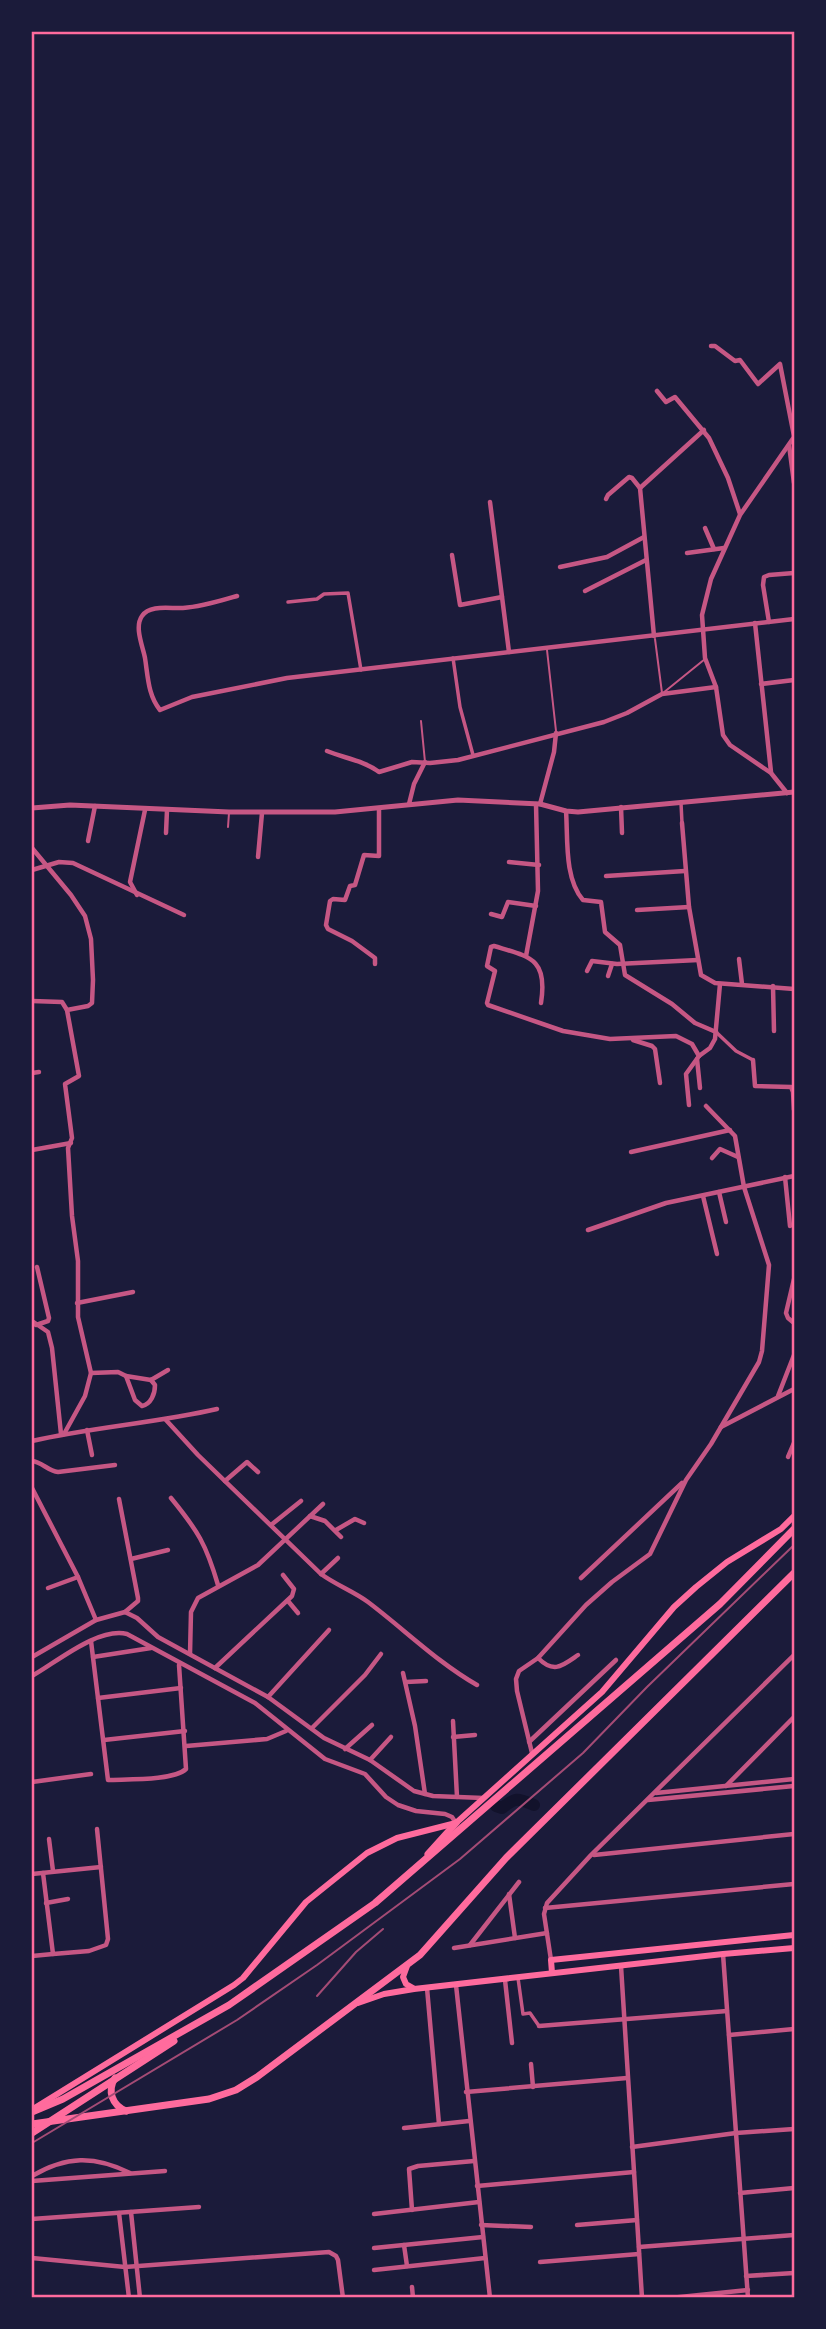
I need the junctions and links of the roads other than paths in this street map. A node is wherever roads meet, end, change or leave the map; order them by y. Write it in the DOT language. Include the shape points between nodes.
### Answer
graph roads {
  1 [pos="711,346"];
  2 [pos="657,391"];
  3 [pos="704,430"];
  4 [pos="794,436"];
  5 [pos="789,445"];
  6 [pos="794,483"];
  7 [pos="640,488"];
  8 [pos="606,499"];
  9 [pos="490,502"];
  10 [pos="740,515"];
  11 [pos="705,528"];
  12 [pos="644,537"];
  13 [pos="725,548"];
  14 [pos="714,549"];
  15 [pos="687,553"];
  16 [pos="452,555"];
  17 [pos="646,560"];
  18 [pos="560,567"];
  19 [pos="794,573"];
  20 [pos="585,591"];
  21 [pos="237,596"];
  22 [pos="503,597"];
  23 [pos="288,602"];
  24 [pos="794,619"];
  25 [pos="769,622"];
  26 [pos="755,623"];
  27 [pos="702,630"];
  28 [pos="654,636"];
  29 [pos="547,649"];
  30 [pos="509,652"];
  31 [pos="453,658"];
  32 [pos="705,658"];
  33 [pos="361,670"];
  34 [pos="794,680"];
  35 [pos="761,684"];
  36 [pos="716,687"];
  37 [pos="662,694"];
  38 [pos="421,721"];
  39 [pos="556,733"];
  40 [pos="327,751"];
  41 [pos="473,756"];
  42 [pos="425,765"];
  43 [pos="771,773"];
  44 [pos="794,792"];
  45 [pos="786,793"];
  46 [pos="681,803"];
  47 [pos="409,804"];
  48 [pos="538,804"];
  49 [pos="95,806"];
  50 [pos="621,807"];
  51 [pos="32,808"];
  52 [pos="379,809"];
  53 [pos="145,810"];
  54 [pos="167,810"];
  55 [pos="566,811"];
  56 [pos="229,812"];
  57 [pos="262,813"];
  58 [pos="682,823"];
  59 [pos="228,827"];
  60 [pos="166,833"];
  61 [pos="622,833"];
  62 [pos="88,841"];
  63 [pos="32,848"];
  64 [pos="258,856"];
  65 [pos="509,862"];
  66 [pos="46,865"];
  67 [pos="539,865"];
  68 [pos="32,870"];
  69 [pos="685,871"];
  70 [pos="606,876"];
  71 [pos="137,895"];
  72 [pos="536,906"];
  73 [pos="689,907"];
  74 [pos="637,910"];
  75 [pos="491,914"];
  76 [pos="184,915"];
  77 [pos="526,956"];
  78 [pos="739,959"];
  79 [pos="698,960"];
  80 [pos="375,964"];
  81 [pos="612,964"];
  82 [pos="622,964"];
  83 [pos="587,971"];
  84 [pos="608,976"];
  85 [pos="720,984"];
  86 [pos="742,984"];
  87 [pos="773,986"];
  88 [pos="794,989"];
  89 [pos="32,1001"];
  90 [pos="541,1003"];
  91 [pos="67,1010"];
  92 [pos="774,1031"];
  93 [pos="716,1032"];
  94 [pos="629,1038"];
  95 [pos="698,1057"];
  96 [pos="753,1059"];
  97 [pos="39,1072"];
  98 [pos="32,1073"];
  99 [pos="660,1083"];
  100 [pos="700,1088"];
  101 [pos="689,1105"];
  102 [pos="706,1107"];
  103 [pos="794,1110"];
  104 [pos="731,1129"];
  105 [pos="71,1142"];
  106 [pos="32,1150"];
  107 [pos="631,1152"];
  108 [pos="739,1157"];
  109 [pos="712,1158"];
  110 [pos="794,1176"];
  111 [pos="785,1177"];
  112 [pos="744,1186"];
  113 [pos="719,1192"];
  114 [pos="703,1196"];
  115 [pos="726,1222"];
  116 [pos="790,1226"];
  117 [pos="588,1230"];
  118 [pos="717,1254"];
  119 [pos="37,1267"];
  120 [pos="794,1279"];
  121 [pos="133,1292"];
  122 [pos="77,1303"];
  123 [pos="34,1323"];
  124 [pos="794,1323"];
  125 [pos="794,1355"];
  126 [pos="168,1370"];
  127 [pos="91,1373"];
  128 [pos="126,1376"];
  129 [pos="151,1380"];
  130 [pos="794,1389"];
  131 [pos="777,1397"];
  132 [pos="217,1409"];
  133 [pos="166,1420"];
  134 [pos="720,1428"];
  135 [pos="87,1430"];
  136 [pos="63,1434"];
  137 [pos="32,1441"];
  138 [pos="794,1443"];
  139 [pos="92,1455"];
  140 [pos="788,1458"];
  141 [pos="32,1461"];
  142 [pos="114,1465"];
  143 [pos="258,1472"];
  144 [pos="685,1480"];
  145 [pos="225,1481"];
  146 [pos="32,1488"];
  147 [pos="171,1498"];
  148 [pos="119,1499"];
  149 [pos="300,1501"];
  150 [pos="323,1504"];
  151 [pos="309,1516"];
  152 [pos="794,1516"];
  153 [pos="364,1523"];
  154 [pos="271,1525"];
  155 [pos="794,1529"];
  156 [pos="336,1530"];
  157 [pos="341,1536"];
  158 [pos="285,1539"];
  159 [pos="168,1550"];
  160 [pos="338,1558"];
  161 [pos="131,1559"];
  162 [pos="794,1573"];
  163 [pos="283,1574"];
  164 [pos="321,1574"];
  165 [pos="78,1577"];
  166 [pos="580,1577"];
  167 [pos="218,1585"];
  168 [pos="48,1588"];
  169 [pos="288,1601"];
  170 [pos="125,1612"];
  171 [pos="298,1613"];
  172 [pos="96,1620"];
  173 [pos="329,1630"];
  174 [pos="92,1640"];
  175 [pos="152,1648"];
  176 [pos="190,1654"];
  177 [pos="381,1654"];
  178 [pos="578,1655"];
  179 [pos="794,1655"];
  180 [pos="32,1657"];
  181 [pos="93,1657"];
  182 [pos="538,1657"];
  183 [pos="616,1660"];
  184 [pos="179,1664"];
  185 [pos="215,1668"];
  186 [pos="403,1673"];
  187 [pos="32,1676"];
  188 [pos="426,1681"];
  189 [pos="406,1682"];
  190 [pos="477,1685"];
  191 [pos="181,1689"];
  192 [pos="268,1697"];
  193 [pos="98,1698"];
  194 [pos="794,1717"];
  195 [pos="453,1721"];
  196 [pos="372,1725"];
  197 [pos="312,1728"];
  198 [pos="287,1730"];
  199 [pos="185,1731"];
  200 [pos="475,1735"];
  201 [pos="391,1737"];
  202 [pos="453,1737"];
  203 [pos="104,1740"];
  204 [pos="529,1742"];
  205 [pos="186,1746"];
  206 [pos="345,1749"];
  207 [pos="532,1753"];
  208 [pos="370,1760"];
  209 [pos="91,1774"];
  210 [pos="794,1779"];
  211 [pos="32,1782"];
  212 [pos="794,1786"];
  213 [pos="725,1787"];
  214 [pos="654,1793"];
  215 [pos="425,1795"];
  216 [pos="457,1797"];
  217 [pos="484,1798"];
  218 [pos="647,1800"];
  219 [pos="456,1823"];
  220 [pos="97,1829"];
  221 [pos="794,1834"];
  222 [pos="49,1839"];
  223 [pos="591,1856"];
  224 [pos="422,1863"];
  225 [pos="101,1867"];
  226 [pos="53,1871"];
  227 [pos="43,1872"];
  228 [pos="32,1874"];
  229 [pos="519,1882"];
  230 [pos="794,1884"];
  231 [pos="509,1894"];
  232 [pos="68,1899"];
  233 [pos="46,1903"];
  234 [pos="544,1908"];
  235 [pos="547,1933"];
  236 [pos="794,1935"];
  237 [pos="516,1938"];
  238 [pos="469,1945"];
  239 [pos="454,1948"];
  240 [pos="794,1948"];
  241 [pos="53,1954"];
  242 [pos="723,1954"];
  243 [pos="32,1956"];
  244 [pos="551,1960"];
  245 [pos="408,1965"];
  246 [pos="621,1965"];
  247 [pos="552,1973"];
  248 [pos="518,1979"];
  249 [pos="505,1980"];
  250 [pos="456,1985"];
  251 [pos="427,1988"];
  252 [pos="414,1989"];
  253 [pos="349,2006"];
  254 [pos="727,2011"];
  255 [pos="624,2019"];
  256 [pos="197,2024"];
  257 [pos="539,2026"];
  258 [pos="794,2029"];
  259 [pos="729,2035"];
  260 [pos="512,2043"];
  261 [pos="531,2064"];
  262 [pos="115,2077"];
  263 [pos="627,2077"];
  264 [pos="533,2087"];
  265 [pos="466,2092"];
  266 [pos="32,2111"];
  267 [pos="127,2112"];
  268 [pos="52,2121"];
  269 [pos="469,2121"];
  270 [pos="32,2124"];
  271 [pos="439,2124"];
  272 [pos="404,2128"];
  273 [pos="794,2129"];
  274 [pos="32,2133"];
  275 [pos="736,2133"];
  276 [pos="632,2147"];
  277 [pos="474,2161"];
  278 [pos="165,2171"];
  279 [pos="634,2172"];
  280 [pos="131,2173"];
  281 [pos="32,2179"];
  282 [pos="477,2186"];
  283 [pos="794,2188"];
  284 [pos="740,2193"];
  285 [pos="478,2202"];
  286 [pos="199,2207"];
  287 [pos="412,2210"];
  288 [pos="131,2212"];
  289 [pos="119,2213"];
  290 [pos="374,2214"];
  291 [pos="32,2219"];
  292 [pos="637,2220"];
  293 [pos="481,2225"];
  294 [pos="578,2225"];
  295 [pos="531,2227"];
  296 [pos="794,2235"];
  297 [pos="482,2237"];
  298 [pos="744,2241"];
  299 [pos="404,2245"];
  300 [pos="639,2247"];
  301 [pos="374,2248"];
  302 [pos="639,2254"];
  303 [pos="32,2258"];
  304 [pos="485,2258"];
  305 [pos="540,2262"];
  306 [pos="136,2266"];
  307 [pos="407,2266"];
  308 [pos="125,2267"];
  309 [pos="374,2270"];
  310 [pos="794,2273"];
  311 [pos="747,2276"];
  312 [pos="412,2287"];
  313 [pos="748,2290"];
  314 [pos="129,2298"];
  315 [pos="140,2298"];
  316 [pos="342,2298"];
  317 [pos="413,2298"];
  318 [pos="490,2298"];
  319 [pos="642,2298"];
  320 [pos="670,2298"];
  321 [pos="748,2298"];
  1 -- 4 [label="street" via="737,360 758,384 779,364"];
  2 -- 3 [label="street" via="666,402 674,397"];
  3 -- 7 [label="street"];
  3 -- 10 [label="street"];
  4 -- 5 [label="street"];
  5 -- 6 [label="street"];
  5 -- 10 [label="street"];
  7 -- 8 [label="street" via="632,477"];
  7 -- 12 [label="street"];
  9 -- 22 [label="street"];
  10 -- 13 [label="street"];
  11 -- 14 [label="street"];
  12 -- 17 [label="street"];
  12 -- 18 [label="street" via="607,557"];
  13 -- 14 [label="street"];
  13 -- 27 [label="street" via="707,591"];
  14 -- 15 [label="street"];
  16 -- 22 [label="street" via="460,605"];
  17 -- 20 [label="street"];
  17 -- 28 [label="street"];
  19 -- 25 [label="street" via="764,577"];
  21 -- 33 [label="street" via="193,607 156,608 141,616 139,634 153,699 160,710 242,685"];
  22 -- 30 [label="street"];
  23 -- 33 [label="street" via="348,594"];
  24 -- 25 [label="street"];
  25 -- 26 [label="street"];
  26 -- 27 [label="street"];
  26 -- 35 [label="street"];
  27 -- 28 [label="street"];
  27 -- 32 [label="street"];
  28 -- 29 [label="street"];
  28 -- 37 [label="lane"];
  29 -- 30 [label="street"];
  29 -- 39 [label="lane"];
  30 -- 31 [label="street"];
  31 -- 33 [label="street"];
  31 -- 41 [label="street"];
  32 -- 36 [label="street"];
  32 -- 37 [label="lane"];
  34 -- 35 [label="street"];
  35 -- 43 [label="street"];
  36 -- 37 [label="street"];
  36 -- 43 [label="street" via="725,740"];
  37 -- 39 [label="street" via="615,719"];
  38 -- 42 [label="lane"];
  39 -- 41 [label="street"];
  39 -- 48 [label="street"];
  40 -- 42 [label="street" via="379,772 412,762"];
  41 -- 42 [label="street"];
  42 -- 47 [label="street"];
  43 -- 45 [label="street"];
  44 -- 45 [label="street"];
  45 -- 46 [label="street"];
  46 -- 50 [label="street"];
  46 -- 58 [label="street"];
  47 -- 48 [label="street" via="458,800"];
  47 -- 52 [label="street"];
  48 -- 55 [label="street"];
  48 -- 67 [label="street"];
  49 -- 51 [label="street"];
  49 -- 53 [label="street"];
  49 -- 62 [label="street"];
  50 -- 55 [label="street"];
  50 -- 61 [label="street"];
  52 -- 57 [label="street"];
  52 -- 80 [label="street" via="379,855 364,855 345,900 330,901 326,928 363,949 375,958"];
  53 -- 54 [label="street"];
  53 -- 71 [label="street" via="130,882"];
  54 -- 56 [label="street"];
  54 -- 60 [label="street"];
  55 -- 82 [label="street" via="575,886 583,900 601,902 605,932 620,945"];
  56 -- 57 [label="street"];
  56 -- 59 [label="lane"];
  57 -- 64 [label="street"];
  58 -- 69 [label="street"];
  63 -- 66 [label="street"];
  65 -- 67 [label="street"];
  66 -- 68 [label="street"];
  66 -- 71 [label="street" via="82,865"];
  66 -- 91 [label="street" via="79,906 89,928 93,1000 90,1005"];
  67 -- 72 [label="street"];
  69 -- 70 [label="street"];
  69 -- 73 [label="street"];
  71 -- 76 [label="street"];
  72 -- 75 [label="street" via="508,902 502,916"];
  72 -- 77 [label="street"];
  73 -- 74 [label="street"];
  73 -- 79 [label="street"];
  77 -- 90 [label="street" via="539,969"];
  77 -- 94 [label="street" via="491,947 487,966 495,971 487,1004 554,1029"];
  78 -- 86 [label="street"];
  79 -- 82 [label="street"];
  79 -- 85 [label="street" via="707,980"];
  81 -- 82 [label="street"];
  81 -- 83 [label="street" via="592,961"];
  81 -- 84 [label="street"];
  82 -- 93 [label="street" via="627,978"];
  85 -- 86 [label="street"];
  85 -- 93 [label="street"];
  86 -- 87 [label="street"];
  87 -- 88 [label="street"];
  87 -- 92 [label="street"];
  89 -- 91 [label="street" via="62,1002"];
  91 -- 105 [label="street" via="79,1076 65,1084"];
  93 -- 95 [label="street" via="713,1044"];
  93 -- 96 [label="street" via="736,1051"];
  94 -- 95 [label="street" via="676,1036 692,1045"];
  94 -- 99 [label="street" via="655,1049"];
  95 -- 100 [label="street"];
  95 -- 101 [label="street" via="686,1074"];
  96 -- 103 [label="street" via="755,1086 791,1087"];
  97 -- 98 [label="street"];
  102 -- 104 [label="street"];
  104 -- 107 [label="street"];
  104 -- 108 [label="street"];
  105 -- 106 [label="street"];
  105 -- 122 [label="street"];
  108 -- 109 [label="street" via="720,1149"];
  108 -- 112 [label="street"];
  110 -- 111 [label="street"];
  111 -- 112 [label="street"];
  111 -- 116 [label="street"];
  112 -- 113 [label="street"];
  112 -- 134 [label="street" via="767,1256 769,1283 760,1362"];
  113 -- 114 [label="street"];
  113 -- 115 [label="street"];
  114 -- 117 [label="street" via="666,1203"];
  114 -- 118 [label="street"];
  119 -- 123 [label="street" via="49,1318"];
  120 -- 124 [label="street" via="786,1315"];
  121 -- 122 [label="street"];
  122 -- 127 [label="street"];
  123 -- 136 [label="street" via="48,1332"];
  125 -- 131 [label="street"];
  126 -- 129 [label="street"];
  127 -- 128 [label="street"];
  127 -- 136 [label="street" via="85,1396"];
  128 -- 129 [label="street"];
  128 -- 129 [label="street" via="142,1406 154,1393"];
  130 -- 131 [label="street"];
  131 -- 134 [label="street"];
  132 -- 133 [label="street"];
  133 -- 135 [label="street"];
  133 -- 145 [label="street"];
  134 -- 144 [label="street"];
  135 -- 136 [label="street"];
  135 -- 139 [label="street"];
  136 -- 137 [label="street"];
  138 -- 140 [label="street"];
  141 -- 142 [label="street" via="58,1472"];
  143 -- 145 [label="street" via="247,1462"];
  144 -- 166 [label="street"];
  144 -- 182 [label="street" via="650,1554 586,1605"];
  145 -- 154 [label="street"];
  146 -- 165 [label="street"];
  147 -- 167 [label="street" via="202,1538"];
  148 -- 161 [label="street"];
  149 -- 154 [label="street"];
  150 -- 151 [label="street"];
  151 -- 156 [label="street"];
  151 -- 158 [label="street"];
  152 -- 207 [label="main road" via="696,1587 602,1692"];
  153 -- 156 [label="street" via="355,1519"];
  154 -- 158 [label="street"];
  155 -- 224 [label="highway" via="720,1604"];
  156 -- 157 [label="street"];
  158 -- 164 [label="street"];
  158 -- 167 [label="street" via="258,1564"];
  159 -- 161 [label="street"];
  160 -- 164 [label="street"];
  161 -- 170 [label="street" via="138,1598"];
  162 -- 245 [label="highway" via="506,1858"];
  163 -- 169 [label="street" via="294,1593"];
  164 -- 190 [label="street" via="367,1601 446,1666"];
  165 -- 168 [label="street"];
  165 -- 172 [label="street"];
  167 -- 176 [label="street" via="194,1604"];
  169 -- 171 [label="street"];
  169 -- 185 [label="street"];
  170 -- 172 [label="street"];
  170 -- 176 [label="street"];
  172 -- 180 [label="street"];
  173 -- 192 [label="street"];
  174 -- 175 [label="street" via="120,1632"];
  174 -- 181 [label="street"];
  174 -- 187 [label="street"];
  175 -- 181 [label="street"];
  175 -- 184 [label="street"];
  176 -- 185 [label="street"];
  177 -- 197 [label="street"];
  178 -- 182 [label="street" via="557,1667"];
  179 -- 214 [label="street"];
  181 -- 193 [label="street"];
  182 -- 204 [label="street" via="519,1671 516,1679"];
  183 -- 204 [label="street"];
  184 -- 191 [label="street"];
  184 -- 198 [label="street" via="256,1703"];
  185 -- 192 [label="street"];
  186 -- 189 [label="street"];
  188 -- 189 [label="street"];
  189 -- 215 [label="street"];
  191 -- 193 [label="street"];
  191 -- 199 [label="street"];
  192 -- 197 [label="street"];
  193 -- 203 [label="street"];
  194 -- 213 [label="street"];
  195 -- 202 [label="street"];
  196 -- 206 [label="street"];
  197 -- 206 [label="street"];
  198 -- 205 [label="street" via="267,1739"];
  198 -- 219 [label="street" via="325,1759 365,1774 398,1805 445,1814"];
  199 -- 203 [label="street"];
  199 -- 205 [label="street"];
  200 -- 202 [label="street"];
  201 -- 208 [label="street"];
  202 -- 216 [label="street"];
  203 -- 205 [label="street" via="108,1780 183,1772"];
  204 -- 207 [label="street"];
  206 -- 208 [label="street"];
  207 -- 217 [label="main road"];
  208 -- 215 [label="street"];
  209 -- 211 [label="street"];
  210 -- 212 [label="street"];
  210 -- 213 [label="street"];
  212 -- 218 [label="street"];
  213 -- 214 [label="street"];
  214 -- 218 [label="street"];
  215 -- 216 [label="street"];
  216 -- 217 [label="street"];
  217 -- 219 [label="main road"];
  218 -- 223 [label="street"];
  219 -- 224 [label="highway"];
  219 -- 266 [label="main road" via="397,1838 367,1853 306,1902 234,1985"];
  220 -- 225 [label="street"];
  221 -- 223 [label="street"];
  222 -- 226 [label="street"];
  223 -- 234 [label="street"];
  224 -- 256 [label="highway" via="346,1925"];
  225 -- 226 [label="street"];
  225 -- 241 [label="street" via="106,1945"];
  226 -- 227 [label="street"];
  227 -- 228 [label="street"];
  227 -- 233 [label="street"];
  229 -- 231 [label="street"];
  230 -- 234 [label="street"];
  231 -- 237 [label="street"];
  231 -- 238 [label="street"];
  232 -- 233 [label="street"];
  233 -- 241 [label="street"];
  234 -- 235 [label="street"];
  235 -- 237 [label="street"];
  235 -- 244 [label="street"];
  236 -- 244 [label="main road"];
  237 -- 238 [label="street"];
  238 -- 239 [label="street"];
  240 -- 242 [label="main road"];
  241 -- 243 [label="street"];
  242 -- 246 [label="main road"];
  242 -- 254 [label="street"];
  244 -- 247 [label="main road"];
  245 -- 252 [label="main road" via="403,1977"];
  245 -- 253 [label="highway"];
  246 -- 247 [label="main road"];
  246 -- 255 [label="street"];
  247 -- 248 [label="main road"];
  248 -- 249 [label="main road"];
  248 -- 257 [label="street" via="523,2014 530,2013"];
  249 -- 250 [label="main road"];
  249 -- 260 [label="street"];
  250 -- 251 [label="main road"];
  250 -- 265 [label="street"];
  251 -- 252 [label="main road"];
  251 -- 271 [label="street"];
  252 -- 253 [label="main road"];
  253 -- 267 [label="highway" via="236,2090"];
  254 -- 255 [label="street"];
  254 -- 259 [label="street"];
  255 -- 257 [label="street"];
  255 -- 263 [label="street"];
  256 -- 262 [label="highway"];
  256 -- 266 [label="highway" via="63,2099"];
  258 -- 259 [label="street"];
  259 -- 275 [label="street"];
  261 -- 264 [label="street"];
  262 -- 267 [label="highway" via="111,2095"];
  262 -- 268 [label="highway"];
  263 -- 264 [label="street"];
  263 -- 276 [label="street"];
  264 -- 265 [label="street"];
  265 -- 269 [label="street"];
  267 -- 268 [label="highway"];
  268 -- 270 [label="highway"];
  268 -- 274 [label="highway"];
  269 -- 271 [label="street"];
  269 -- 277 [label="street"];
  271 -- 272 [label="street"];
  273 -- 275 [label="street"];
  275 -- 276 [label="street"];
  275 -- 284 [label="street"];
  276 -- 279 [label="street"];
  277 -- 282 [label="street"];
  277 -- 287 [label="street" via="409,2169"];
  278 -- 280 [label="street"];
  279 -- 282 [label="street"];
  279 -- 292 [label="street"];
  280 -- 281 [label="street"];
  280 -- 281 [label="street" via="110,2163 87,2160 59,2163"];
  282 -- 285 [label="street"];
  283 -- 284 [label="street"];
  284 -- 298 [label="street"];
  285 -- 287 [label="street"];
  285 -- 293 [label="street"];
  286 -- 288 [label="street"];
  287 -- 290 [label="street"];
  288 -- 289 [label="street"];
  288 -- 306 [label="street"];
  289 -- 291 [label="street"];
  289 -- 308 [label="street"];
  292 -- 294 [label="street"];
  292 -- 300 [label="street"];
  293 -- 295 [label="street"];
  293 -- 297 [label="street"];
  296 -- 298 [label="street"];
  297 -- 299 [label="street"];
  297 -- 304 [label="street"];
  298 -- 300 [label="street"];
  298 -- 311 [label="street"];
  299 -- 301 [label="street"];
  299 -- 307 [label="street"];
  300 -- 302 [label="street"];
  302 -- 305 [label="street"];
  302 -- 319 [label="street"];
  303 -- 308 [label="street"];
  304 -- 307 [label="street"];
  304 -- 318 [label="street"];
  306 -- 308 [label="street"];
  306 -- 315 [label="street"];
  306 -- 316 [label="street" via="329,2252 337,2256"];
  307 -- 309 [label="street"];
  308 -- 314 [label="street"];
  310 -- 311 [label="street"];
  311 -- 313 [label="street"];
  312 -- 317 [label="street"];
  313 -- 320 [label="street"];
  313 -- 321 [label="street"];
}
